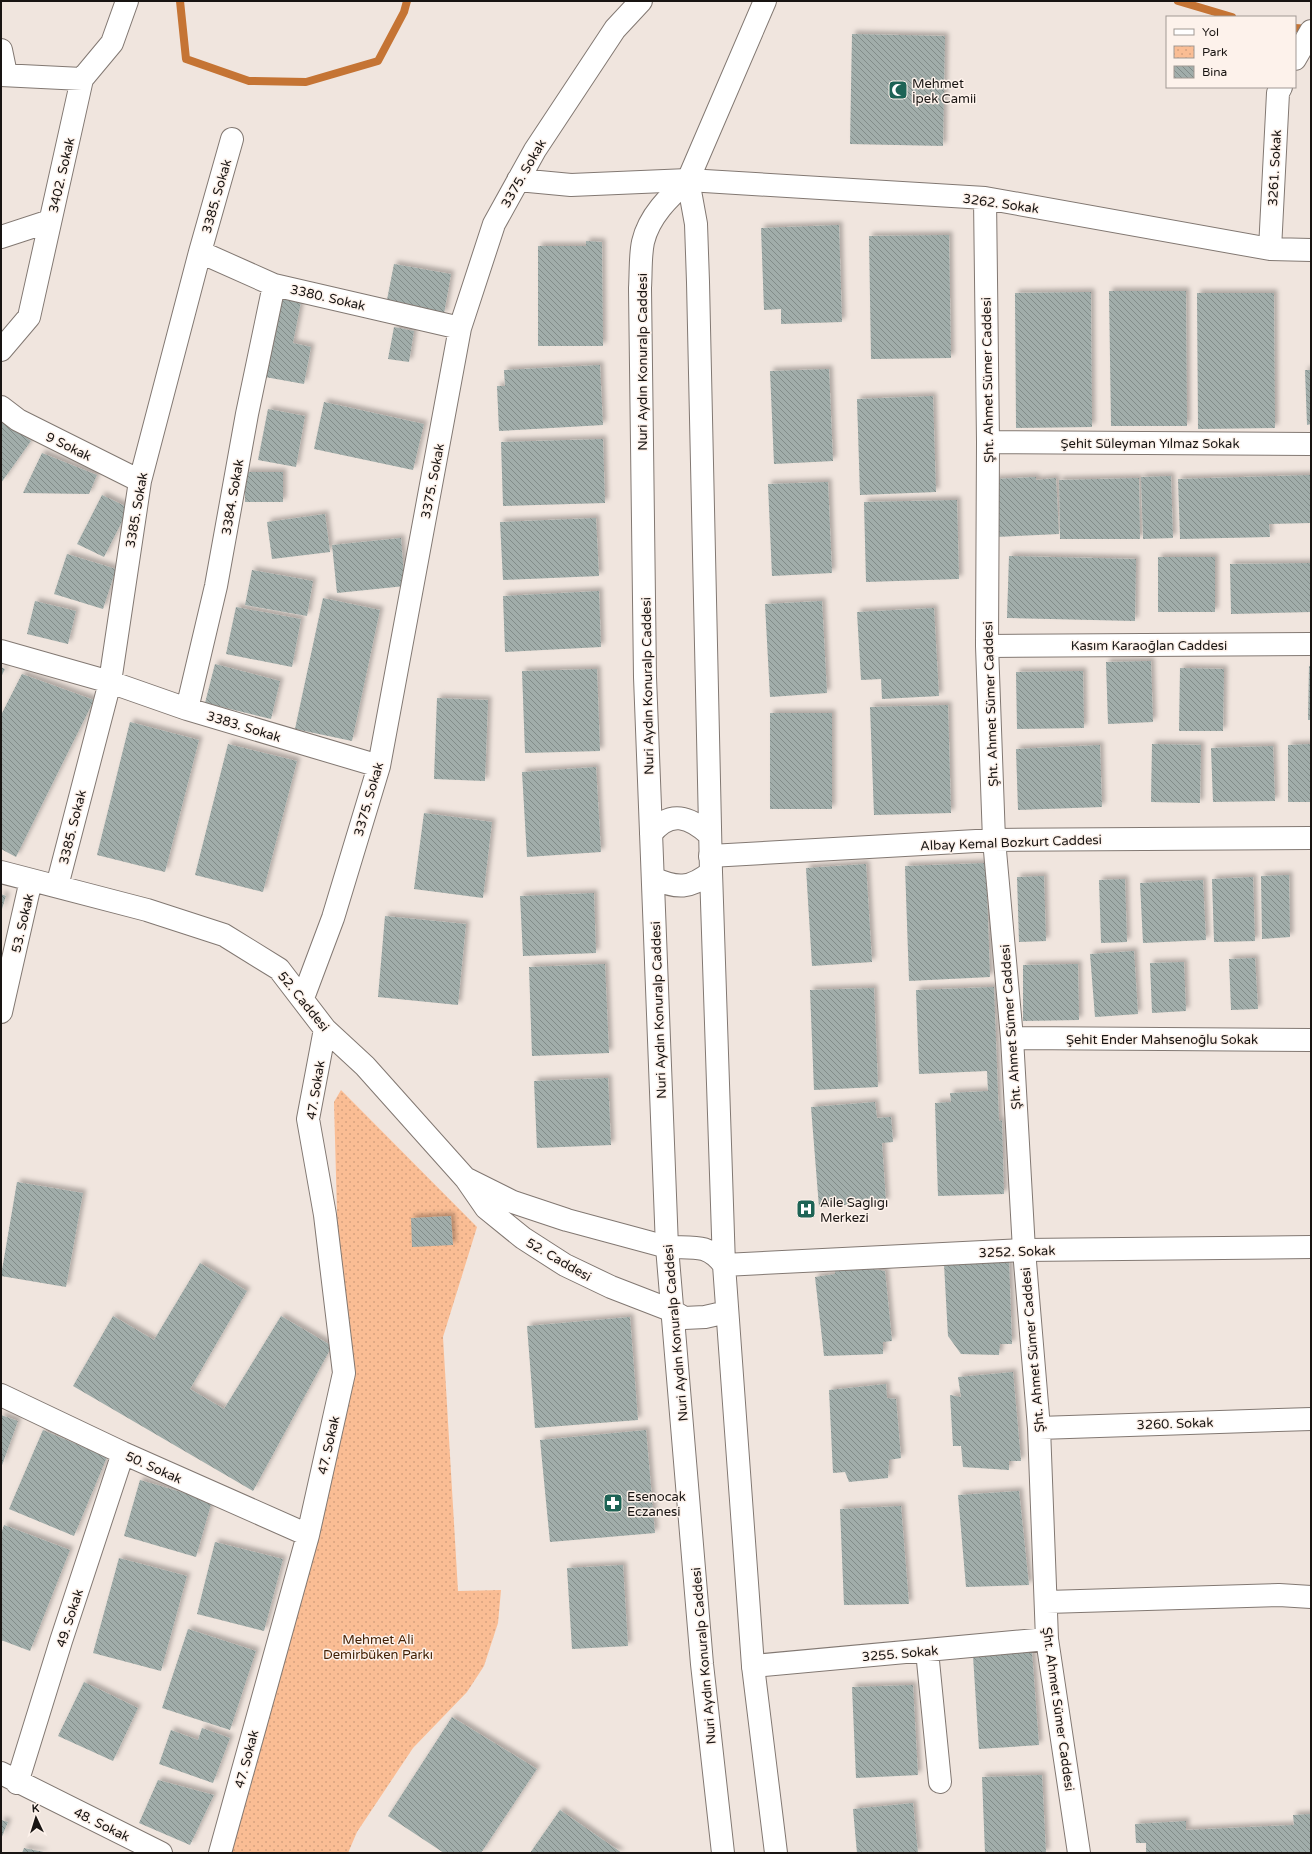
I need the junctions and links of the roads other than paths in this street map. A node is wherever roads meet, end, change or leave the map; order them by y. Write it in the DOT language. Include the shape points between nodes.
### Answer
graph roads {
  1 [pos="127,1"];
  2 [pos="641,1"];
  3 [pos="765,1"];
  4 [pos="1311,31"];
  5 [pos="1,50"];
  6 [pos="1296,57"];
  7 [pos="4,74"];
  8 [pos="82,79"];
  9 [pos="1280,88"];
  10 [pos="232,139"];
  11 [pos="518,180"];
  12 [pos="688,180"];
  13 [pos="985,198"];
  14 [pos="50,221"];
  15 [pos="1,237"];
  16 [pos="1270,249"];
  17 [pos="1311,250"];
  18 [pos="200,252"];
  19 [pos="274,285"];
  20 [pos="460,328"];
  21 [pos="1,350"];
  22 [pos="1,407"];
  23 [pos="988,442"];
  24 [pos="1311,444"];
  25 [pos="140,481"];
  26 [pos="1311,644"];
  27 [pos="987,646"];
  28 [pos="1,651"];
  29 [pos="110,682"];
  30 [pos="187,709"];
  31 [pos="379,766"];
  32 [pos="651,834"];
  33 [pos="710,835"];
  34 [pos="1311,838"];
  35 [pos="994,840"];
  36 [pos="710,864"];
  37 [pos="1,872"];
  38 [pos="653,878"];
  39 [pos="31,880"];
  40 [pos="57,886"];
  41 [pos="303,998"];
  42 [pos="1,1012"];
  43 [pos="325,1029"];
  44 [pos="1012,1038"];
  45 [pos="1311,1040"];
  46 [pos="466,1178"];
  47 [pos="668,1247"];
  48 [pos="1311,1247"];
  49 [pos="1024,1250"];
  50 [pos="724,1265"];
  51 [pos="673,1311"];
  52 [pos="727,1312"];
  53 [pos="1,1395"];
  54 [pos="1311,1418"];
  55 [pos="1039,1428"];
  56 [pos="123,1453"];
  57 [pos="308,1535"];
  58 [pos="1311,1597"];
  59 [pos="1047,1602"];
  60 [pos="1048,1639"];
  61 [pos="927,1651"];
  62 [pos="753,1666"];
  63 [pos="9,1778"];
  64 [pos="940,1782"];
  65 [pos="161,1853"];
  66 [pos="220,1853"];
  67 [pos="723,1853"];
  68 [pos="776,1853"];
  69 [pos="1079,1853"];
  1 -- 8 [label="street, 3402. Sokak" via="112,43"];
  2 -- 11 [label="street, 3375. Sokak" via="615,29"];
  3 -- 12 [label="street, Nuri Aydın Konuralp Caddesi"];
  4 -- 6 [label="street"];
  5 -- 7 [label="street"];
  7 -- 8 [label="street"];
  8 -- 14 [label="street, 3402. Sokak"];
  9 -- 16 [label="street, 3261. Sokak" via="1278,93"];
  10 -- 18 [label="street, 3385. Sokak"];
  11 -- 12 [label="street, 3262. Sokak" via="571,186"];
  11 -- 20 [label="street, 3375. Sokak" via="494,224"];
  12 -- 13 [label="street, 3262. Sokak"];
  12 -- 32 [label="street, Nuri Aydın Konuralp Caddesi" via="668,198 649,224 643,242 641,281 646,677"];
  12 -- 33 [label="street" via="696,224 698,282"];
  13 -- 16 [label="street, 3262. Sokak"];
  13 -- 23 [label="street, Şht. Ahmet Sümer Caddesi"];
  14 -- 15 [label="street"];
  14 -- 21 [label="street, 3402. Sokak" via="29,317"];
  16 -- 17 [label="street, 3262. Sokak"];
  18 -- 19 [label="street, 3380. Sokak"];
  18 -- 25 [label="street, 3385. Sokak"];
  19 -- 20 [label="street, 3380. Sokak"];
  19 -- 30 [label="street, 3384. Sokak" via="247,414 216,586"];
  20 -- 31 [label="street, 3375. Sokak"];
  22 -- 25 [label="street, 9 Sokak" via="18,420"];
  23 -- 24 [label="street, Şehit Süleyman Yılmaz Sokak"];
  23 -- 27 [label="street, Şht. Ahmet Sümer Caddesi"];
  25 -- 29 [label="street, 3385. Sokak"];
  26 -- 27 [label="street, Kasım Karaoğlan Caddesi"];
  27 -- 35 [label="street, Şht. Ahmet Sümer Caddesi"];
  28 -- 29 [label="street, 3383. Sokak"];
  29 -- 30 [label="street, 3383. Sokak"];
  29 -- 40 [label="street, 3385. Sokak"];
  30 -- 31 [label="street, 3383. Sokak"];
  31 -- 41 [label="street, 3375. Sokak" via="333,918"];
  32 -- 33 [label="street" via="658,824 668,819 685,818 698,824"];
  32 -- 38 [label="street, Nuri Aydın Konuralp Caddesi"];
  33 -- 36 [label="street"];
  34 -- 35 [label="street, Albay Kemal Bozkurt Caddesi"];
  35 -- 36 [label="street, Albay Kemal Bozkurt Caddesi"];
  35 -- 44 [label="street, Şht. Ahmet Sümer Caddesi"];
  36 -- 38 [label="street" via="697,883 672,885"];
  36 -- 50 [label="street"];
  37 -- 39 [label="street, 52. Caddesi"];
  38 -- 47 [label="street, Nuri Aydın Konuralp Caddesi"];
  39 -- 40 [label="street, 52. Caddesi"];
  39 -- 42 [label="street, 53. Sokak"];
  40 -- 41 [label="street, 52. Caddesi" via="148,910 224,935 279,969"];
  41 -- 43 [label="street, 52. Caddesi"];
  43 -- 46 [label="street, 52. Caddesi" via="365,1066"];
  43 -- 57 [label="street, 47. Sokak" via="308,1119 324,1215 344,1373"];
  44 -- 45 [label="street, Şehit Ender Mahsenoğlu Sokak"];
  44 -- 49 [label="street, Şht. Ahmet Sümer Caddesi"];
  46 -- 47 [label="street, 52. Caddesi" via="514,1202 540,1211"];
  46 -- 51 [label="street, 52. Caddesi" via="486,1208 523,1238 565,1265 608,1286"];
  47 -- 50 [label="street, 52. Caddesi" via="703,1248 718,1256"];
  47 -- 51 [label="street, Nuri Aydın Konuralp Caddesi"];
  48 -- 49 [label="street, 3252. Sokak"];
  49 -- 50 [label="street, 3252. Sokak"];
  49 -- 55 [label="street, Şht. Ahmet Sümer Caddesi"];
  50 -- 52 [label="street"];
  51 -- 52 [label="street, 52. Caddesi" via="684,1318"];
  51 -- 67 [label="street, Nuri Aydın Konuralp Caddesi" via="702,1664"];
  52 -- 62 [label="street"];
  53 -- 56 [label="street, 50. Sokak"];
  54 -- 55 [label="street, 3260. Sokak"];
  55 -- 59 [label="street, Şht. Ahmet Sümer Caddesi"];
  56 -- 57 [label="street, 50. Sokak"];
  56 -- 63 [label="street, 49. Sokak" via="61,1641"];
  57 -- 66 [label="street, 47. Sokak"];
  58 -- 59 [label="street" via="1279,1595"];
  59 -- 60 [label="street, Şht. Ahmet Sümer Caddesi"];
  60 -- 61 [label="street, 3255. Sokak"];
  60 -- 69 [label="street, Şht. Ahmet Sümer Caddesi"];
  61 -- 62 [label="street, 3255. Sokak"];
  61 -- 64 [label="street"];
  62 -- 68 [label="street"];
  63 -- 65 [label="street, 48. Sokak"];
}
